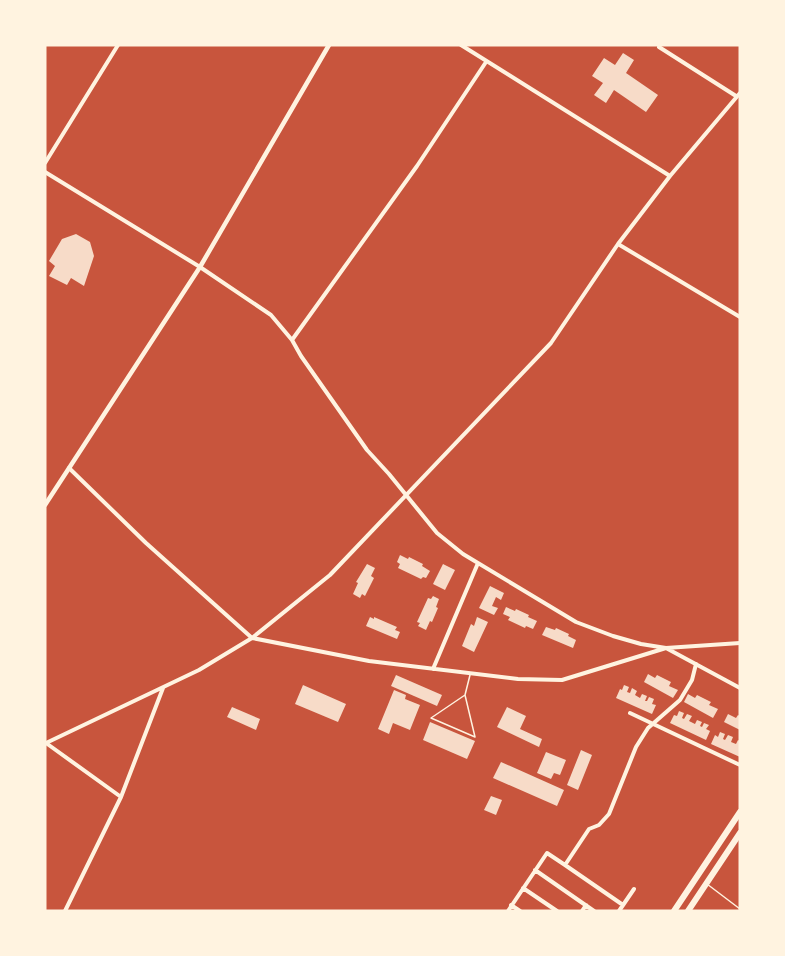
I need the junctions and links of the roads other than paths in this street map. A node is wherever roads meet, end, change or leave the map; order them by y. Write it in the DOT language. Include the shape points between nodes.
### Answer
graph roads {
  1 [pos="118,45"];
  2 [pos="329,45"];
  3 [pos="460,45"];
  4 [pos="658,46"];
  5 [pos="486,62"];
  6 [pos="738,94"];
  7 [pos="45,163"];
  8 [pos="45,172"];
  9 [pos="670,176"];
  10 [pos="618,244"];
  11 [pos="200,267"];
  12 [pos="740,316"];
  13 [pos="292,340"];
  14 [pos="69,468"];
  15 [pos="406,495"];
  16 [pos="45,505"];
  17 [pos="478,563"];
  18 [pos="252,638"];
  19 [pos="740,643"];
  20 [pos="666,648"];
  21 [pos="696,664"];
  22 [pos="433,669"];
  23 [pos="470,673"];
  24 [pos="163,688"];
  25 [pos="740,688"];
  26 [pos="465,695"];
  27 [pos="630,713"];
  28 [pos="653,724"];
  29 [pos="45,743"];
  30 [pos="740,765"];
  31 [pos="121,797"];
  32 [pos="740,812"];
  33 [pos="740,833"];
  34 [pos="565,865"];
  35 [pos="535,870"];
  36 [pos="706,884"];
  37 [pos="523,888"];
  38 [pos="634,889"];
  39 [pos="511,905"];
  40 [pos="586,905"];
  41 [pos="623,905"];
  42 [pos="740,909"];
  43 [pos="65,911"];
  44 [pos="508,911"];
  45 [pos="520,911"];
  46 [pos="557,911"];
  47 [pos="582,911"];
  48 [pos="594,911"];
  49 [pos="619,911"];
  50 [pos="674,911"];
  51 [pos="688,911"];
  1 -- 7 [label="street"];
  2 -- 11 [label="street"];
  3 -- 5 [label="street"];
  4 -- 6 [label="street"];
  5 -- 9 [label="street"];
  5 -- 13 [label="street"];
  6 -- 9 [label="street"];
  8 -- 11 [label="street"];
  9 -- 10 [label="street"];
  10 -- 12 [label="street"];
  10 -- 15 [label="street" via="551,343"];
  11 -- 13 [label="street" via="271,315"];
  11 -- 14 [label="street"];
  13 -- 15 [label="street" via="367,450"];
  14 -- 16 [label="street"];
  14 -- 18 [label="street"];
  15 -- 17 [label="street" via="437,533"];
  15 -- 18 [label="street" via="330,575"];
  17 -- 20 [label="street" via="576,622 641,644"];
  17 -- 22 [label="street"];
  18 -- 22 [label="street"];
  18 -- 24 [label="street"];
  19 -- 20 [label="street"];
  20 -- 21 [label="street"];
  20 -- 23 [label="street" via="562,680"];
  21 -- 25 [label="street"];
  21 -- 28 [label="street" via="680,700"];
  22 -- 23 [label="street"];
  23 -- 26 [label="lane"];
  24 -- 29 [label="street"];
  24 -- 31 [label="street"];
  26 -- 26 [label="lane" via="468,705 475,736 431,718"];
  27 -- 28 [label="street"];
  28 -- 30 [label="street"];
  28 -- 34 [label="street" via="636,747 609,814 589,829"];
  29 -- 31 [label="street"];
  31 -- 43 [label="street"];
  32 -- 50 [label="highway"];
  33 -- 36 [label="highway"];
  34 -- 35 [label="street" via="547,853"];
  34 -- 41 [label="street"];
  35 -- 37 [label="street"];
  35 -- 40 [label="street"];
  36 -- 42 [label="lane"];
  36 -- 51 [label="highway"];
  37 -- 39 [label="street"];
  37 -- 46 [label="street"];
  38 -- 41 [label="street"];
  39 -- 44 [label="street"];
  39 -- 45 [label="street"];
  40 -- 47 [label="street"];
  40 -- 48 [label="street"];
  41 -- 49 [label="street"];
}
